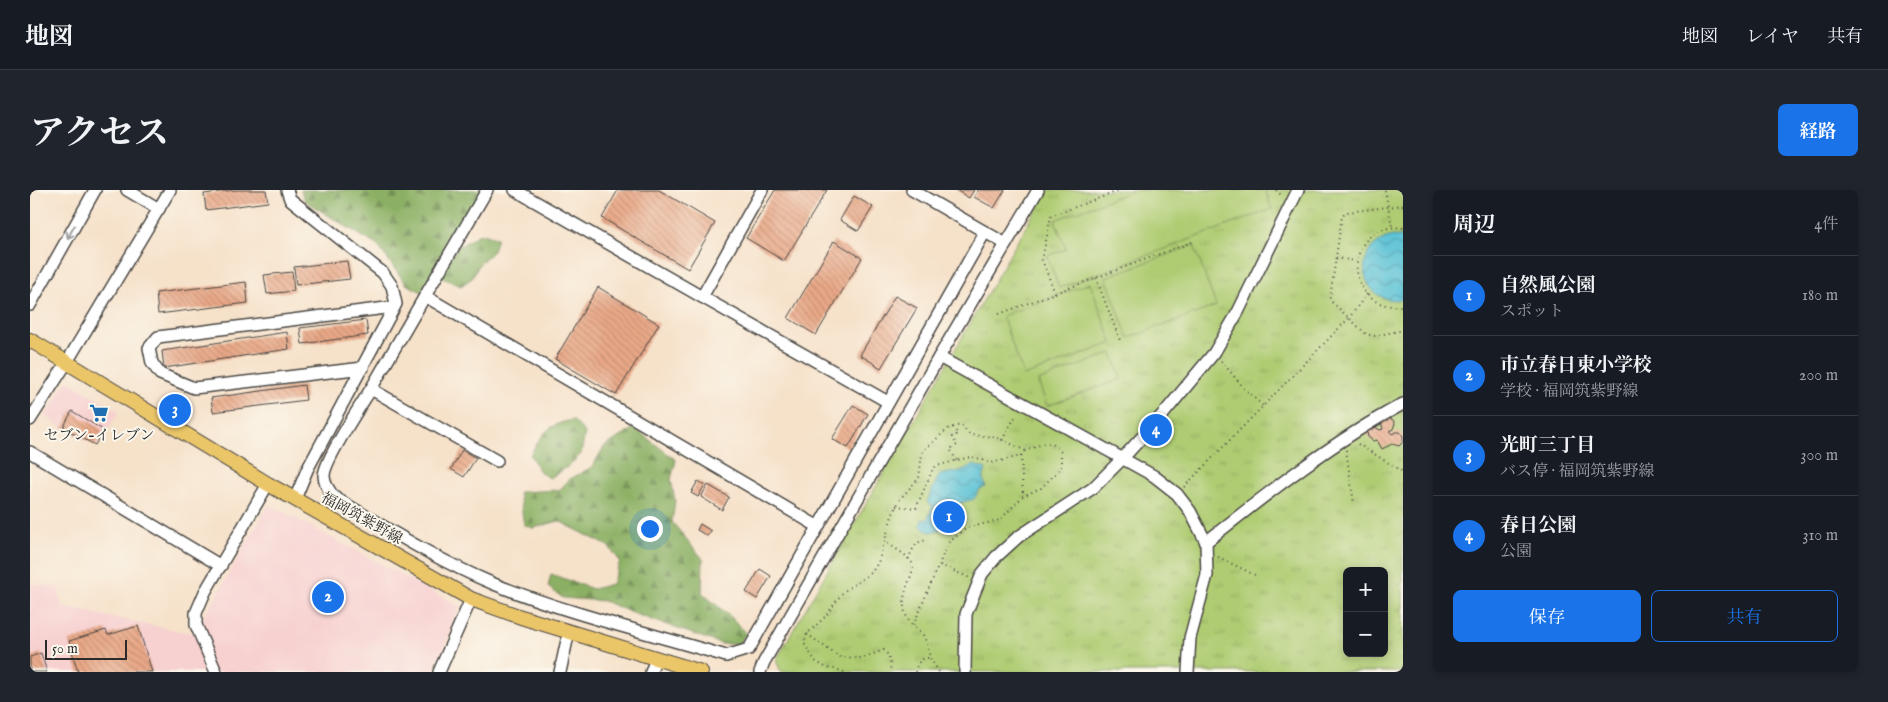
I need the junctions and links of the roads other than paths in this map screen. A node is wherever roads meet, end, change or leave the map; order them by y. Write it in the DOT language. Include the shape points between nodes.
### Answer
graph roads {
  1 [pos="95,190"];
  2 [pos="127,190"];
  3 [pos="170,190"];
  4 [pos="287,190"];
  5 [pos="487,190"];
  6 [pos="515,190"];
  7 [pos="762,190"];
  8 [pos="912,190"];
  9 [pos="937,190"];
  10 [pos="1038,190"];
  11 [pos="1298,190"];
  12 [pos="931,201"];
  13 [pos="159,208"];
  14 [pos="985,232"];
  15 [pos="1006,244"];
  16 [pos="425,296"];
  17 [pos="702,297"];
  18 [pos="30,305"];
  19 [pos="394,307"];
  20 [pos="30,340"];
  21 [pos="939,357"];
  22 [pos="67,362"];
  23 [pos="362,368"];
  24 [pos="371,389"];
  25 [pos="888,402"];
  26 [pos="1403,404"];
  27 [pos="30,420"];
  28 [pos="30,452"];
  29 [pos="1122,459"];
  30 [pos="497,461"];
  31 [pos="268,484"];
  32 [pos="295,499"];
  33 [pos="817,526"];
  34 [pos="1206,548"];
  35 [pos="221,566"];
  36 [pos="471,599"];
  37 [pos="569,631"];
  38 [pos="656,658"];
  39 [pos="216,672"];
  40 [pos="439,672"];
  41 [pos="560,672"];
  42 [pos="652,672"];
  43 [pos="701,672"];
  44 [pos="760,672"];
  45 [pos="965,672"];
  46 [pos="1188,672"];
  1 -- 18 [label="street, one-way"];
  2 -- 13 [label="street"];
  3 -- 13 [label="street"];
  4 -- 19 [label="street" via="290,199 383,273 392,286"];
  5 -- 16 [label="street"];
  6 -- 17 [label="street"];
  7 -- 17 [label="street"];
  8 -- 12 [label="street"];
  9 -- 12 [label="street"];
  10 -- 15 [label="street"];
  11 -- 29 [label="street" via="1238,312 1214,353"];
  12 -- 14 [label="street"];
  13 -- 22 [label="street"];
  14 -- 15 [label="street"];
  14 -- 25 [label="street"];
  15 -- 21 [label="street"];
  16 -- 24 [label="street"];
  16 -- 33 [label="street"];
  17 -- 25 [label="street"];
  19 -- 23 [label="street"];
  19 -- 23 [label="street" via="158,337 149,348 152,363 160,374 194,388"];
  20 -- 22 [label="main road, 福岡筑紫野線"];
  21 -- 29 [label="street"];
  21 -- 44 [label="street"];
  22 -- 27 [label="street"];
  22 -- 31 [label="main road, 福岡筑紫野線"];
  23 -- 32 [label="street"];
  24 -- 30 [label="street"];
  24 -- 33 [label="street" via="329,460 324,476 329,491 334,497 449,564 540,601 726,656 749,649"];
  25 -- 33 [label="street"];
  26 -- 34 [label="street" via="1349,435 1273,488"];
  28 -- 35 [label="street"];
  29 -- 34 [label="street" via="1154,476 1177,494 1190,511"];
  29 -- 45 [label="street" via="1093,488 1018,537 982,574 966,614"];
  31 -- 32 [label="main road, 福岡筑紫野線"];
  31 -- 35 [label="street"];
  32 -- 36 [label="main road, 福岡筑紫野線"];
  34 -- 46 [label="street" via="1207,575 1190,638"];
  35 -- 39 [label="street" via="196,613 196,625"];
  36 -- 37 [label="main road, 福岡筑紫野線"];
  36 -- 40 [label="street"];
  37 -- 38 [label="main road, 福岡筑紫野線"];
  37 -- 41 [label="street"];
  38 -- 42 [label="street"];
  38 -- 43 [label="main road, 福岡筑紫野線"];
}
